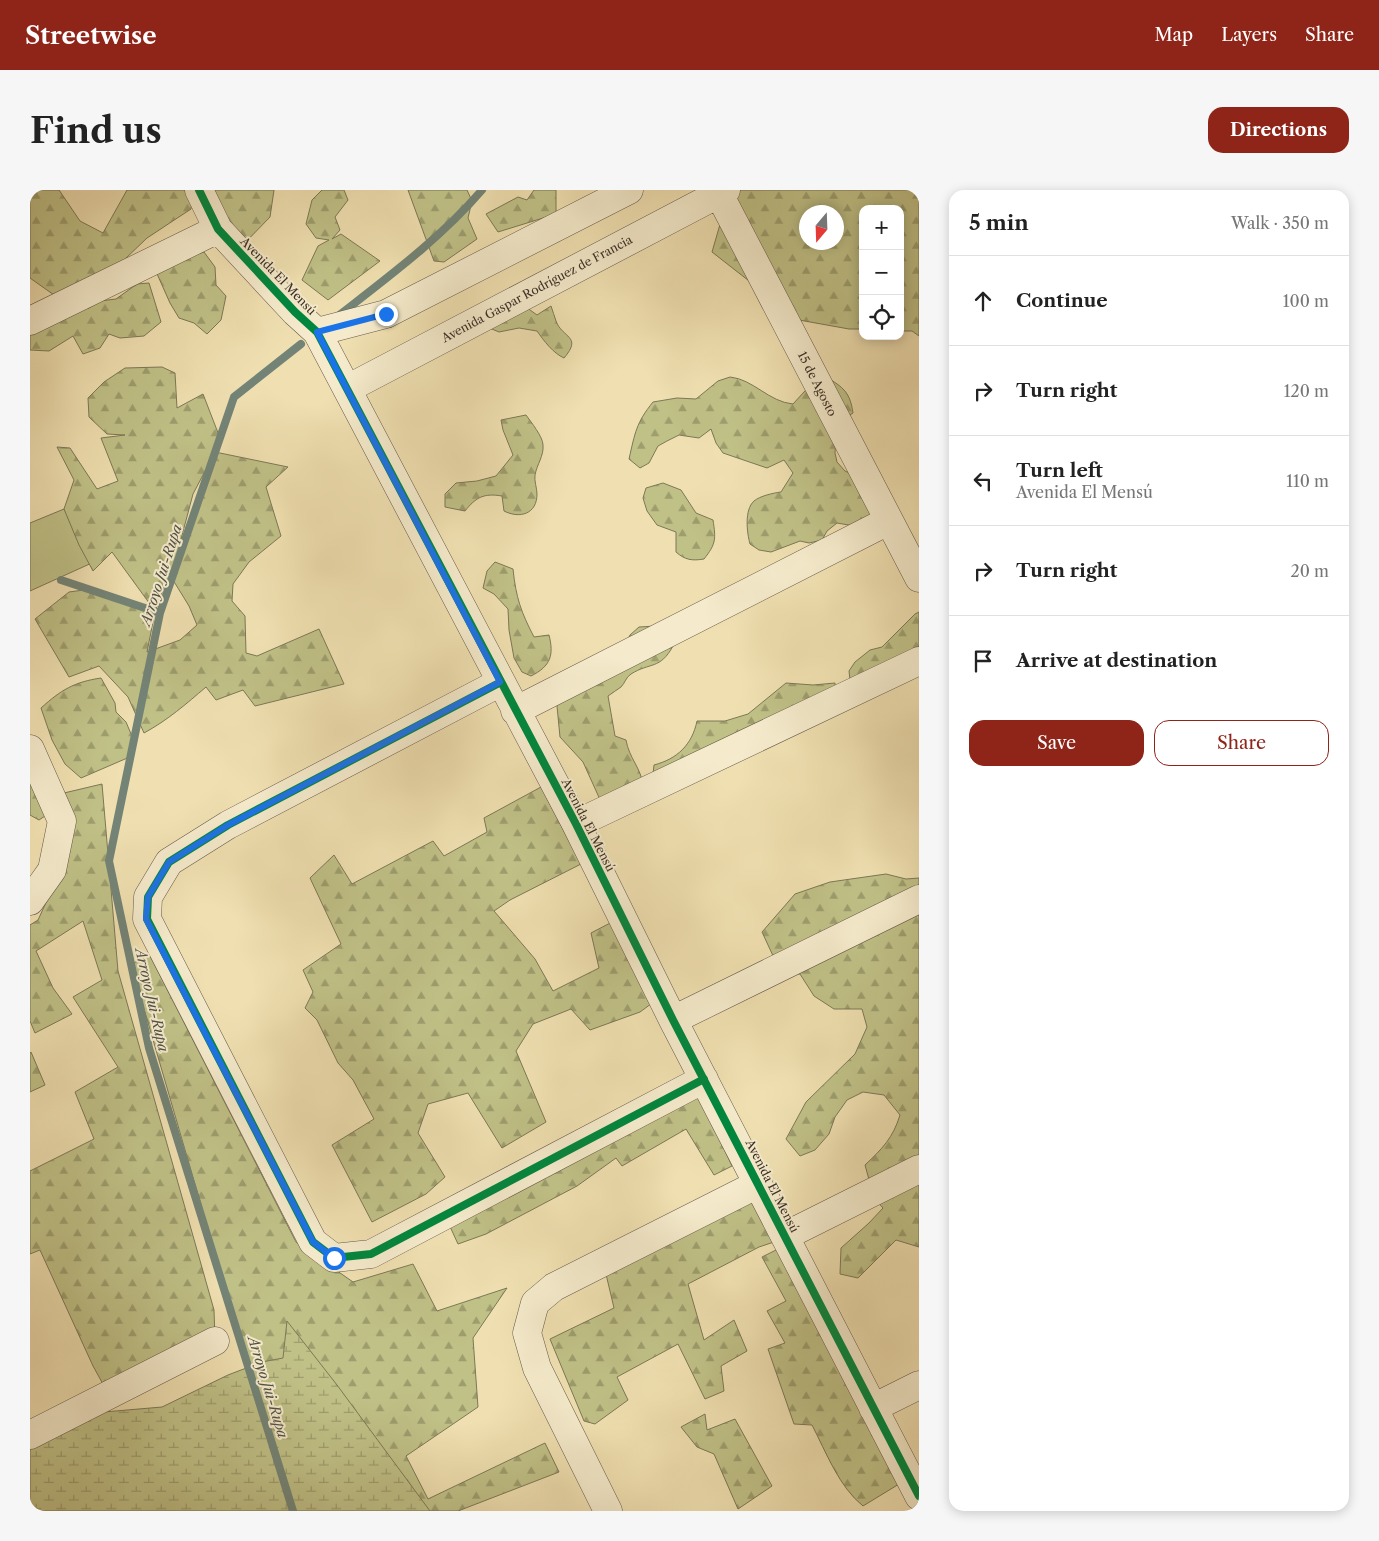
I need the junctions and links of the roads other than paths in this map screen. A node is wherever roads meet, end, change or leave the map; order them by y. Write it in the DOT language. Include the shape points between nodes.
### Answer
graph roads {
  1 [pos="199,190"];
  2 [pos="629,190"];
  3 [pos="721,191"];
  4 [pos="218,229"];
  5 [pos="30,321"];
  6 [pos="317,332"];
  7 [pos="347,389"];
  8 [pos="888,521"];
  9 [pos="919,578"];
  10 [pos="919,662"];
  11 [pos="500,682"];
  12 [pos="515,711"];
  13 [pos="30,749"];
  14 [pos="576,824"];
  15 [pos="919,899"];
  16 [pos="30,901"];
  17 [pos="673,1020"];
  18 [pos="704,1079"];
  19 [pos="919,1169"];
  20 [pos="758,1184"];
  21 [pos="785,1236"];
  22 [pos="215,1341"];
  23 [pos="919,1385"];
  24 [pos="873,1408"];
  25 [pos="30,1435"];
  26 [pos="919,1496"];
  27 [pos="608,1511"];
  1 -- 4 [label="street, Avenida El Mensú"];
  2 -- 6 [label="street" via="386,314"];
  3 -- 7 [label="street, Avenida Gaspar Rodríguez de Francia"];
  3 -- 8 [label="street, 15 de Agosto"];
  4 -- 5 [label="street"];
  4 -- 6 [label="street, Avenida El Mensú"];
  6 -- 7 [label="street, Avenida El Mensú"];
  7 -- 11 [label="street, Avenida El Mensú"];
  8 -- 9 [label="street, 15 de Agosto"];
  8 -- 12 [label="street"];
  10 -- 14 [label="street"];
  11 -- 12 [label="street, Avenida El Mensú"];
  11 -- 18 [label="street" via="228,825 169,862 148,897 146,919 313,1242 334,1258 370,1254"];
  12 -- 14 [label="street, Avenida El Mensú"];
  13 -- 16 [label="street" via="62,821 52,870"];
  14 -- 17 [label="street, Avenida El Mensú"];
  15 -- 17 [label="street"];
  17 -- 18 [label="street, Avenida El Mensú"];
  18 -- 20 [label="street, Avenida El Mensú"];
  19 -- 21 [label="street"];
  20 -- 21 [label="street, Avenida El Mensú"];
  20 -- 27 [label="street" via="554,1287 534,1303 527,1333 537,1368"];
  21 -- 24 [label="street, Avenida El Mensú"];
  22 -- 25 [label="street"];
  23 -- 24 [label="street"];
  24 -- 26 [label="street, Avenida El Mensú"];
}
